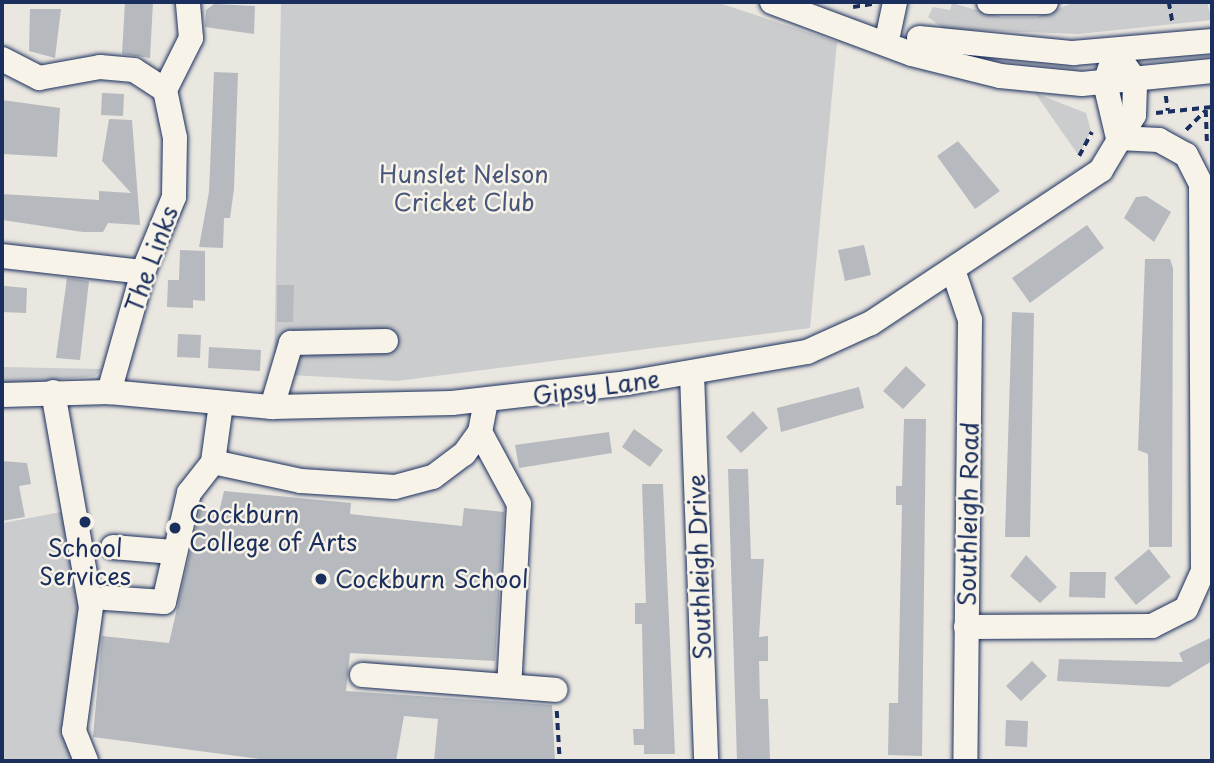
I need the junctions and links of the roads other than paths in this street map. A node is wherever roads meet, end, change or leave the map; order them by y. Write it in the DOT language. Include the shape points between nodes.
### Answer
graph roads {
  1 [pos="188,2"];
  2 [pos="772,2"];
  3 [pos="895,2"];
  4 [pos="989,2"];
  5 [pos="1046,2"];
  6 [pos="887,40"];
  7 [pos="1212,41"];
  8 [pos="1116,53"];
  9 [pos="2,59"];
  10 [pos="1212,71"];
  11 [pos="1135,80"];
  12 [pos="1105,83"];
  13 [pos="165,90"];
  14 [pos="1118,138"];
  15 [pos="1209,215"];
  16 [pos="2,256"];
  17 [pos="953,270"];
  18 [pos="143,272"];
  19 [pos="386,341"];
  20 [pos="692,374"];
  21 [pos="53,392"];
  22 [pos="109,392"];
  23 [pos="2,395"];
  24 [pos="486,401"];
  25 [pos="221,404"];
  26 [pos="272,407"];
  27 [pos="480,432"];
  28 [pos="213,462"];
  29 [pos="113,547"];
  30 [pos="173,552"];
  31 [pos="106,598"];
  32 [pos="966,627"];
  33 [pos="362,675"];
  34 [pos="509,687"];
  35 [pos="555,690"];
  36 [pos="86,761"];
  37 [pos="706,761"];
  38 [pos="965,761"];
  1 -- 13 [label="street" via="191,38"];
  2 -- 6 [label="street"];
  3 -- 6 [label="street"];
  4 -- 5 [label="street"];
  6 -- 8 [label="street"];
  6 -- 12 [label="street" via="912,54 1000,76"];
  7 -- 8 [label="street"];
  8 -- 11 [label="street"];
  8 -- 12 [label="street"];
  9 -- 13 [label="street" via="39,78 100,66 134,70"];
  10 -- 11 [label="street"];
  11 -- 12 [label="street"];
  11 -- 14 [label="street, Gipsy Lane" via="1133,115"];
  12 -- 14 [label="street"];
  13 -- 18 [label="street, The Links" via="175,138 174,197"];
  14 -- 15 [label="street" via="1169,146 1186,155 1201,184"];
  14 -- 17 [label="street, Gipsy Lane" via="1101,170"];
  15 -- 32 [label="street" via="1203,571 1186,609 1152,626"];
  16 -- 18 [label="street"];
  17 -- 20 [label="street, Gipsy Lane" via="871,323 807,352"];
  17 -- 32 [label="street, Southleigh Road" via="970,320"];
  18 -- 22 [label="street, The Links"];
  19 -- 26 [label="street" via="291,343"];
  20 -- 24 [label="street, Gipsy Lane"];
  20 -- 37 [label="street, Southleigh Drive"];
  21 -- 22 [label="street, Gipsy Lane"];
  21 -- 23 [label="street, Gipsy Lane"];
  21 -- 36 [label="street" via="91,607 74,731"];
  22 -- 25 [label="street, Gipsy Lane"];
  24 -- 26 [label="street, Gipsy Lane"];
  24 -- 27 [label="street"];
  25 -- 26 [label="street, Gipsy Lane"];
  25 -- 28 [label="street"];
  27 -- 28 [label="street" via="464,454 433,477 395,487 301,481"];
  27 -- 34 [label="street" via="519,504"];
  28 -- 30 [label="street" via="189,493"];
  29 -- 30 [label="street"];
  30 -- 31 [label="street" via="163,602"];
  32 -- 38 [label="street, Southleigh Road"];
  33 -- 34 [label="street"];
  34 -- 35 [label="street"];
}
